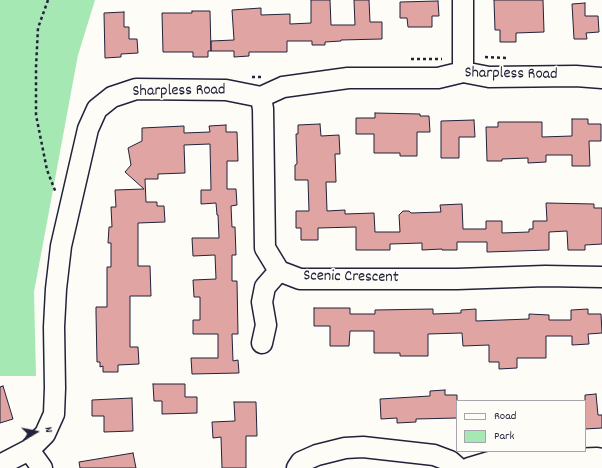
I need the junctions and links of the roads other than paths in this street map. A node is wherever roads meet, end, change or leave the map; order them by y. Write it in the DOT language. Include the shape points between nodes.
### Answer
graph roads {
  1 [pos="463,0"];
  2 [pos="462,64"];
  3 [pos="602,78"];
  4 [pos="261,97"];
  5 [pos="279,271"];
  6 [pos="602,277"];
  7 [pos="262,343"];
  8 [pos="29,450"];
  9 [pos="602,459"];
  10 [pos="0,465"];
  11 [pos="42,468"];
  12 [pos="298,468"];
  13 [pos="458,468"];
  14 [pos="469,468"];
  1 -- 2 [label="street"];
  2 -- 3 [label="street, Sharpless Road" via="489,77"];
  2 -- 4 [label="street, Sharpless Road" via="438,78 348,78 283,87"];
  4 -- 5 [label="street" via="265,248"];
  4 -- 8 [label="street, Sharpless Road" via="226,90 136,89 112,97 97,109 88,129 61,246 54,327 54,414 45,434"];
  5 -- 6 [label="street, Scenic Crescent" via="300,279"];
  5 -- 7 [label="street" via="265,287 262,302 266,325"];
  8 -- 10 [label="street, Sharpless Road"];
  8 -- 11 [label="street"];
  9 -- 14 [label="street" via="489,462"];
  12 -- 13 [label="street" via="301,462 316,455 345,448 363,447 434,455 450,461"];
}
